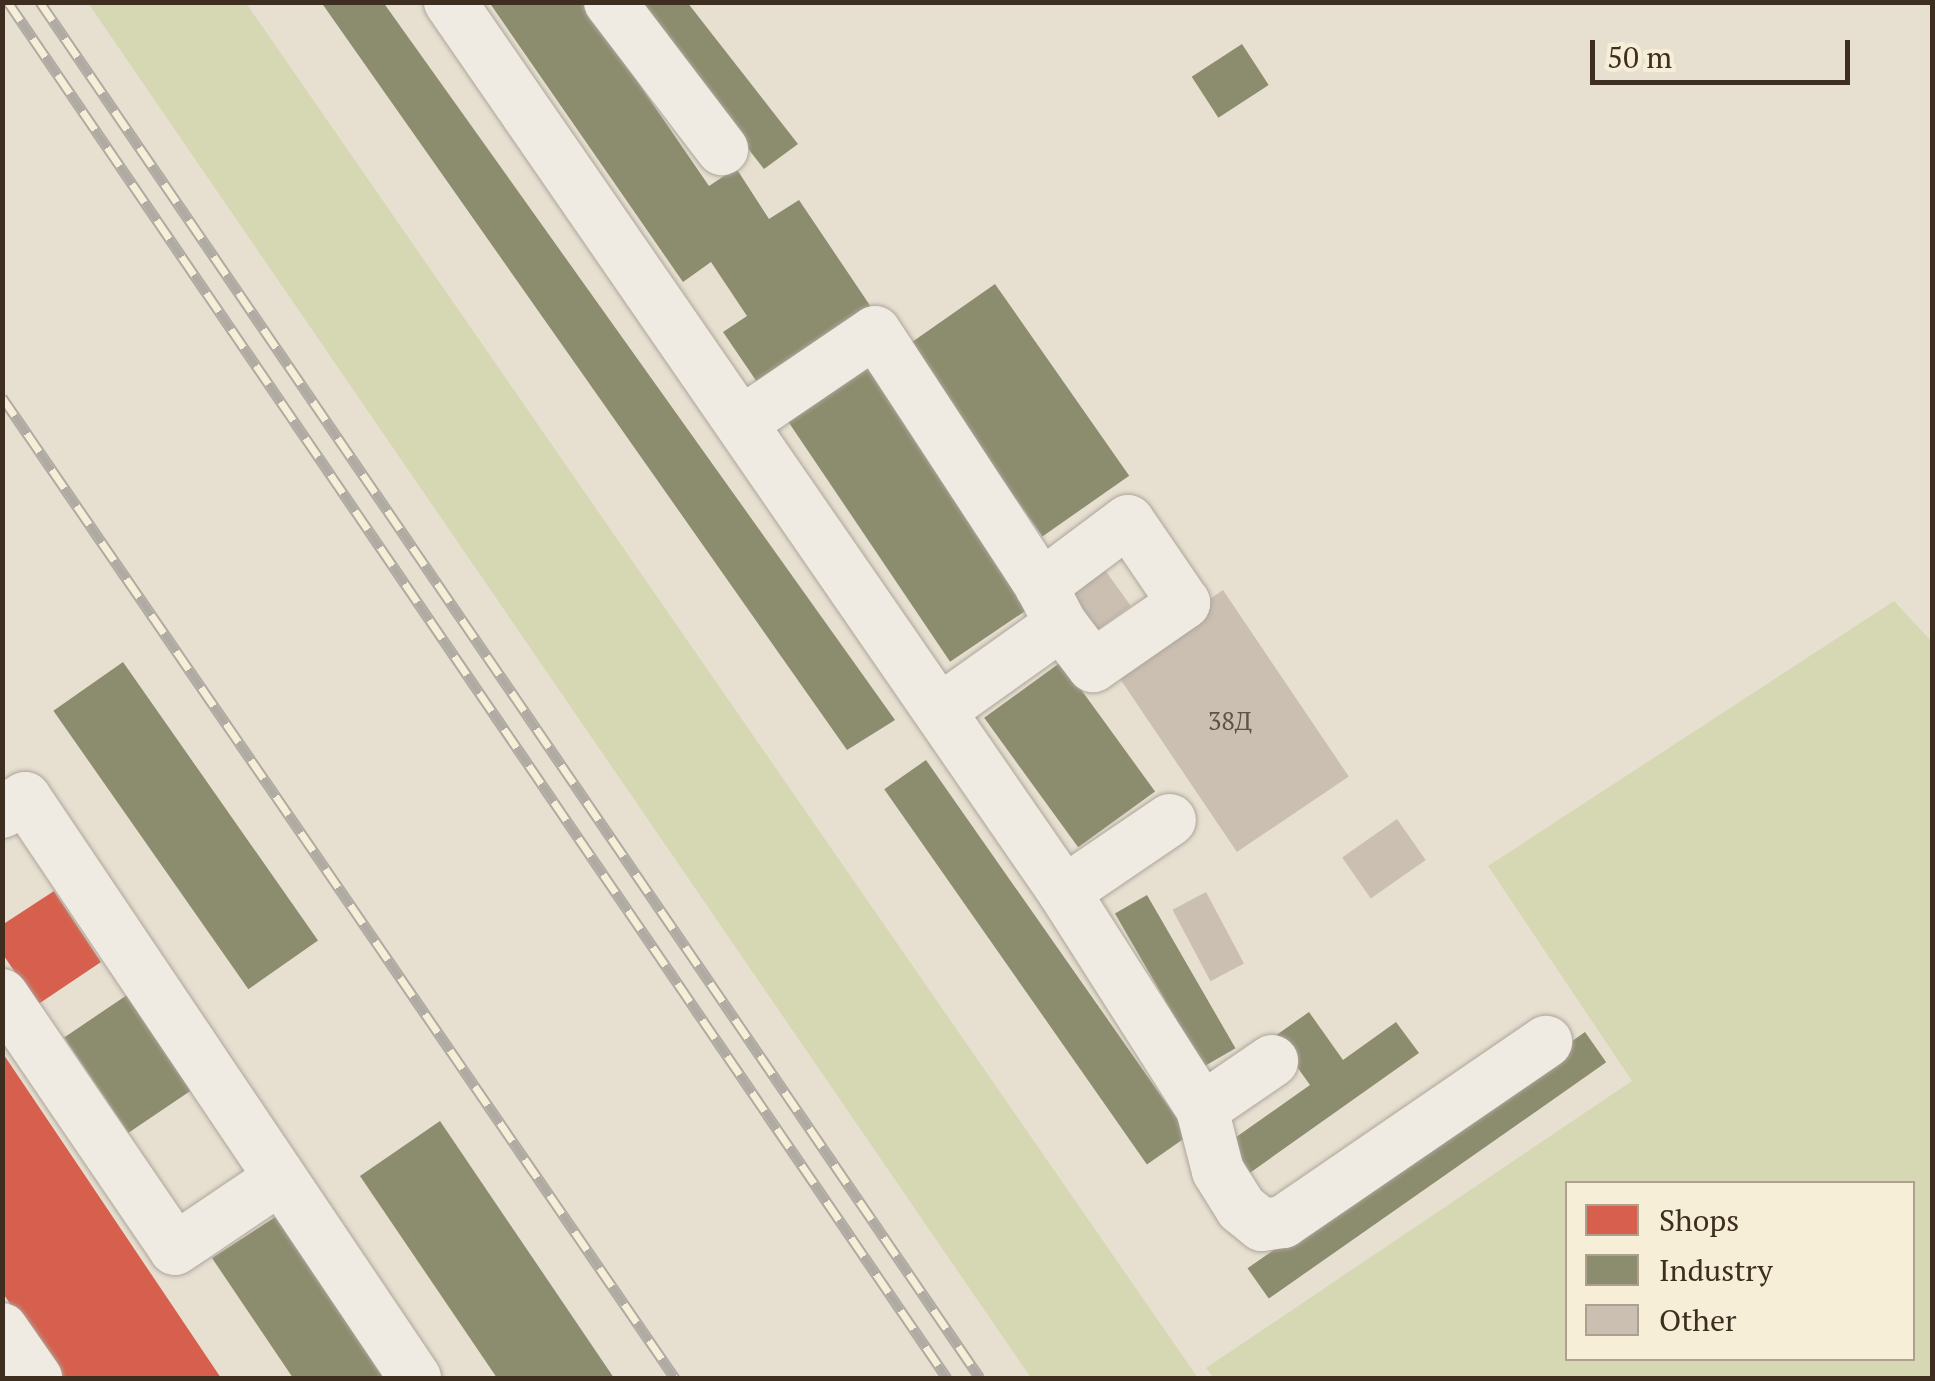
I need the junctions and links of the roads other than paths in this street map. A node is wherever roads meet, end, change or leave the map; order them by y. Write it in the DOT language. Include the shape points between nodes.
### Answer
graph roads {
  1 [pos="450,2"];
  2 [pos="610,2"];
  3 [pos="722,150"];
  4 [pos="744,421"];
  5 [pos="942,709"];
  6 [pos="2,812"];
  7 [pos="1170,820"];
  8 [pos="1064,892"];
  9 [pos="2,995"];
  10 [pos="1546,1042"];
  11 [pos="1272,1061"];
  12 [pos="1202,1109"];
  13 [pos="279,1178"];
  14 [pos="2,1329"];
  15 [pos="36,1378"];
  16 [pos="415,1378"];
  1 -- 4 [label="lane"];
  2 -- 3 [label="lane"];
  4 -- 5 [label="lane"];
  4 -- 5 [label="lane" via="874,332 1051,605"];
  5 -- 8 [label="lane"];
  6 -- 13 [label="lane" via="25,798"];
  7 -- 8 [label="lane"];
  8 -- 12 [label="lane"];
  9 -- 13 [label="lane" via="176,1249"];
  10 -- 12 [label="lane" via="1283,1222 1262,1224 1240,1208 1218,1171"];
  11 -- 12 [label="lane"];
  13 -- 16 [label="lane"];
  14 -- 15 [label="lane"];
}
